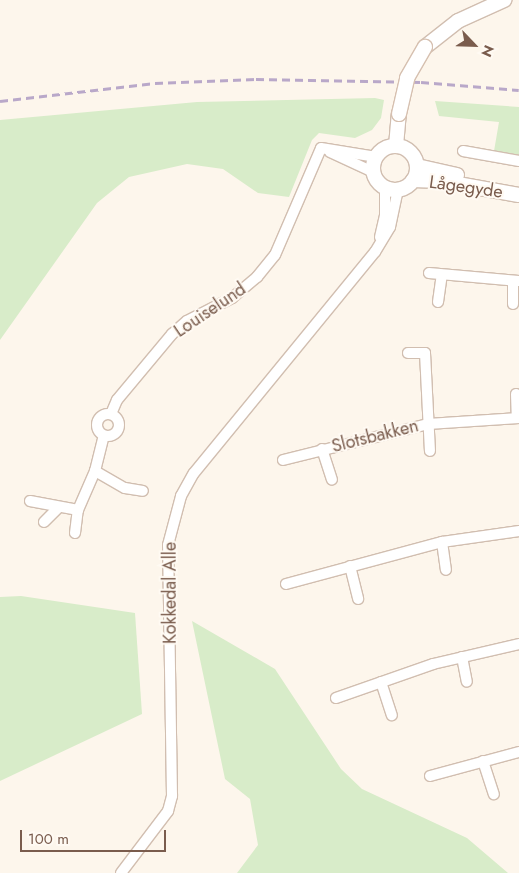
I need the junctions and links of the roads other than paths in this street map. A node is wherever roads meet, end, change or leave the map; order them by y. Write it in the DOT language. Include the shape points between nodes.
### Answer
graph roads {
  1 [pos="504,0"];
  2 [pos="396,146"];
  3 [pos="325,150"];
  4 [pos="463,151"];
  5 [pos="376,157"];
  6 [pos="519,161"];
  7 [pos="417,166"];
  8 [pos="373,172"];
  9 [pos="413,180"];
  10 [pos="519,186"];
  11 [pos="392,189"];
  12 [pos="519,195"];
  13 [pos="429,273"];
  14 [pos="442,274"];
  15 [pos="516,281"];
  16 [pos="438,302"];
  17 [pos="513,304"];
  18 [pos="408,353"];
  19 [pos="516,394"];
  20 [pos="111,414"];
  21 [pos="518,418"];
  22 [pos="428,424"];
  23 [pos="104,436"];
  24 [pos="322,449"];
  25 [pos="430,451"];
  26 [pos="283,460"];
  27 [pos="95,471"];
  28 [pos="332,479"];
  29 [pos="143,492"];
  30 [pos="30,501"];
  31 [pos="59,507"];
  32 [pos="78,510"];
  33 [pos="44,522"];
  34 [pos="519,531"];
  35 [pos="75,533"];
  36 [pos="442,542"];
  37 [pos="350,566"];
  38 [pos="446,570"];
  39 [pos="286,584"];
  40 [pos="358,600"];
  41 [pos="519,644"];
  42 [pos="462,657"];
  43 [pos="381,682"];
  44 [pos="467,682"];
  45 [pos="336,698"];
  46 [pos="392,715"];
  47 [pos="519,752"];
  48 [pos="483,761"];
  49 [pos="430,776"];
  50 [pos="494,794"];
  51 [pos="121,873"];
  1 -- 2 [label="street, bridge" via="458,21 425,47 408,78 399,114"];
  2 -- 5 [label="street" via="385,148"];
  2 -- 7 [label="street" via="410,152"];
  3 -- 5 [label="street" via="331,148"];
  3 -- 8 [label="street"];
  3 -- 20 [label="street, Louiselund" via="321,148 276,255 232,298 187,321 172,334 117,400"];
  4 -- 6 [label="street, Lågegyde"];
  5 -- 8 [label="street"];
  7 -- 9 [label="street"];
  7 -- 10 [label="street, Lågegyde"];
  8 -- 11 [label="street" via="377,182"];
  9 -- 11 [label="street"];
  9 -- 12 [label="street, Lågegyde" via="441,181"];
  11 -- 51 [label="street, Kokkedal Alle" via="378,248 194,473 180,496 168,545 172,796 168,811"];
  13 -- 14 [label="street"];
  14 -- 15 [label="street"];
  14 -- 16 [label="street"];
  15 -- 17 [label="street"];
  18 -- 22 [label="street, Slotsbakken" via="425,353"];
  19 -- 21 [label="street, Slotsbakken"];
  20 -- 23 [label="street" via="98,419 97,427"];
  20 -- 23 [label="street" via="119,420 119,428 112,436"];
  21 -- 22 [label="street, Slotsbakken"];
  22 -- 24 [label="street, Slotsbakken"];
  22 -- 25 [label="street, Slotsbakken"];
  23 -- 27 [label="street"];
  24 -- 26 [label="street, Slotsbakken"];
  24 -- 28 [label="street, Slotsbakken"];
  27 -- 29 [label="street" via="125,488"];
  27 -- 32 [label="street"];
  30 -- 31 [label="street"];
  31 -- 32 [label="street"];
  31 -- 33 [label="street"];
  32 -- 35 [label="street"];
  34 -- 36 [label="street"];
  36 -- 37 [label="street"];
  36 -- 38 [label="street"];
  37 -- 39 [label="street"];
  37 -- 40 [label="street"];
  41 -- 42 [label="street"];
  42 -- 43 [label="street"];
  42 -- 44 [label="street"];
  43 -- 45 [label="street"];
  43 -- 46 [label="street"];
  47 -- 48 [label="street"];
  48 -- 49 [label="street"];
  48 -- 50 [label="street"];
}
